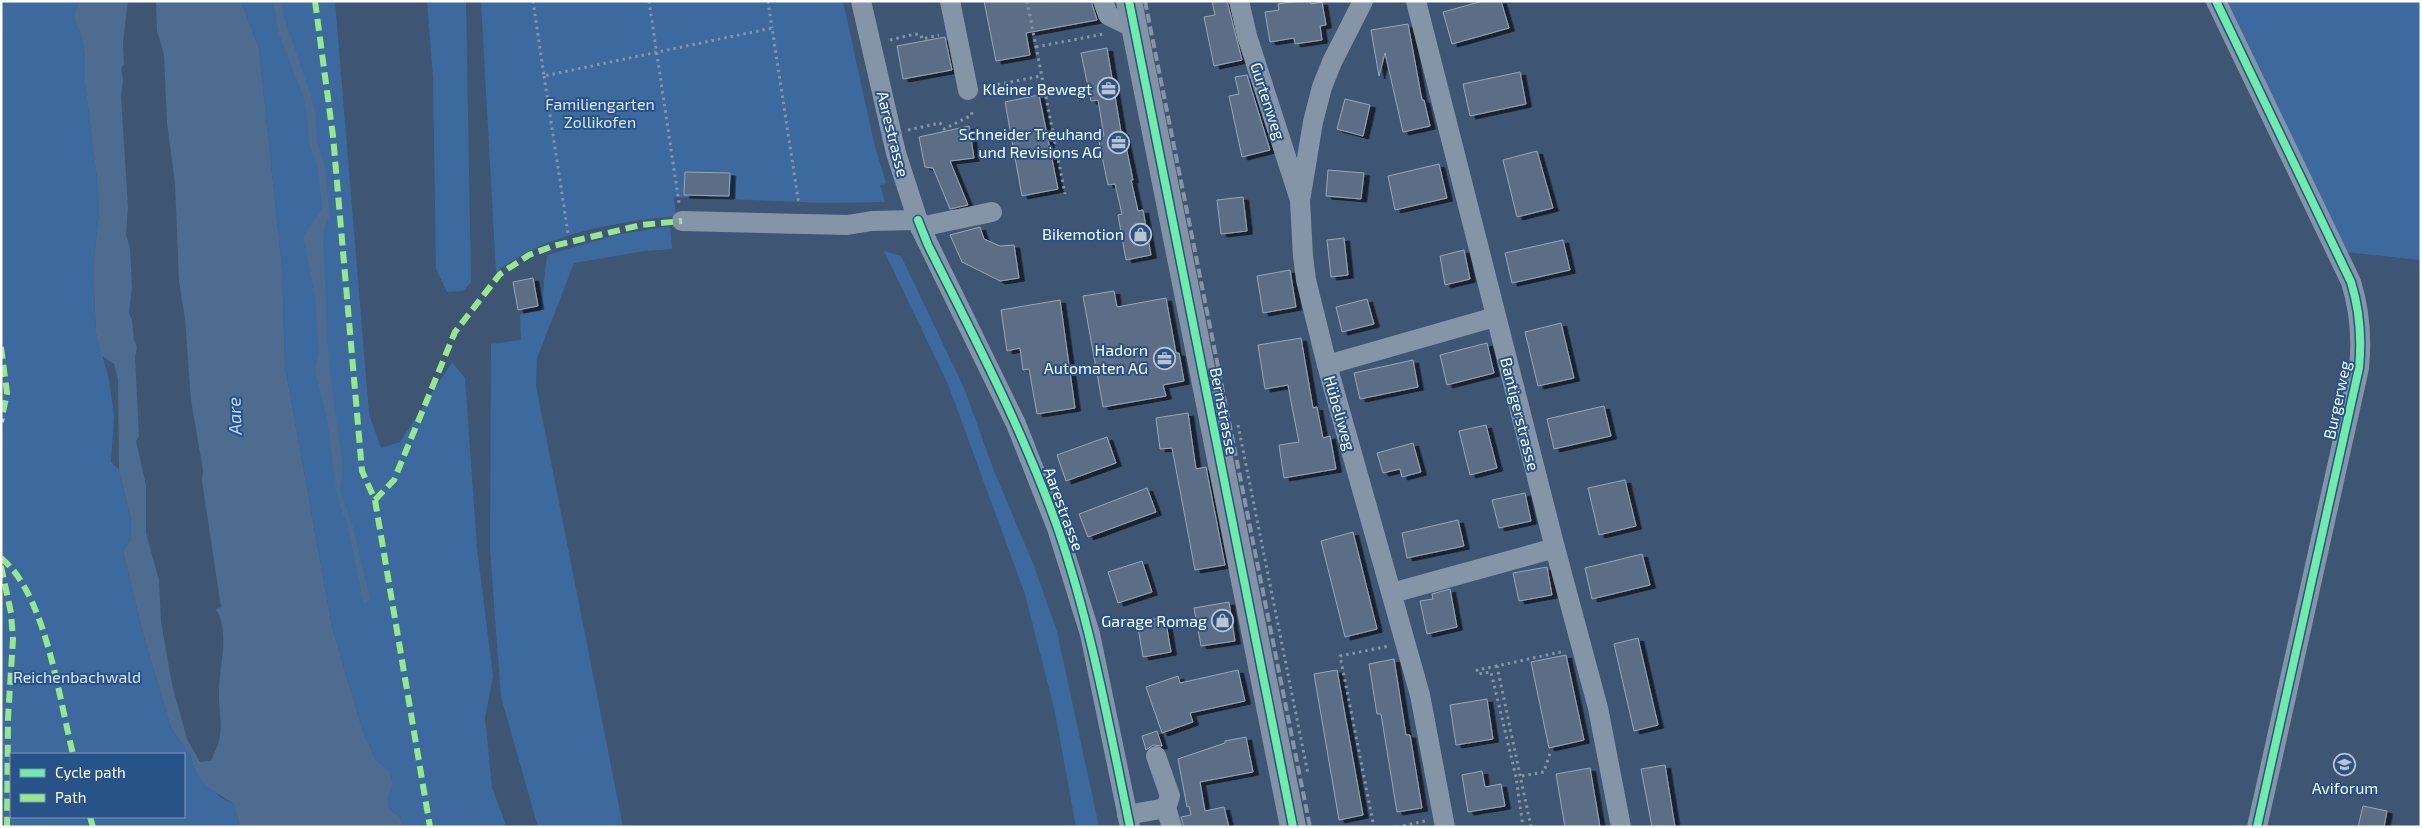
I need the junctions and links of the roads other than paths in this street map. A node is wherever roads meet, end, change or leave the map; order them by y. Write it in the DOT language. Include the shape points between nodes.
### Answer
graph roads {
  1 [pos="861,1"];
  2 [pos="950,1"];
  3 [pos="1103,1"];
  4 [pos="1128,1"];
  5 [pos="1239,1"];
  6 [pos="1363,1"];
  7 [pos="1416,1"];
  8 [pos="2216,1"];
  9 [pos="1134,28"];
  10 [pos="968,90"];
  11 [pos="1300,201"];
  12 [pos="992,212"];
  13 [pos="682,221"];
  14 [pos="919,224"];
  15 [pos="1495,317"];
  16 [pos="1327,365"];
  17 [pos="1555,548"];
  18 [pos="1392,593"];
  19 [pos="1156,756"];
  20 [pos="1166,808"];
  21 [pos="1128,821"];
  22 [pos="1444,822"];
  23 [pos="1172,827"];
  24 [pos="1293,827"];
  25 [pos="1621,827"];
  26 [pos="2256,827"];
  1 -- 14 [label="street, Aarestrasse" via="891,134"];
  2 -- 10 [label="street"];
  3 -- 9 [label="street" via="1108,15"];
  4 -- 9 [label="main road, Bernstrasse"];
  5 -- 11 [label="street, Gurtenweg" via="1247,36"];
  6 -- 11 [label="street, Hübeliweg" via="1322,87"];
  7 -- 15 [label="street, Bantigerstrasse"];
  8 -- 26 [label="street, Burgerweg" via="2351,282 2357,300 2361,335 2359,368"];
  9 -- 24 [label="main road, Bernstrasse"];
  11 -- 16 [label="street, Hübeliweg" via="1306,280"];
  12 -- 14 [label="street"];
  13 -- 14 [label="street"];
  14 -- 21 [label="street, Aarestrasse" via="1016,424 1057,528 1090,634"];
  15 -- 16 [label="street"];
  15 -- 17 [label="street, Bantigerstrasse"];
  16 -- 18 [label="street, Hübeliweg"];
  17 -- 18 [label="street"];
  17 -- 25 [label="street, Bantigerstrasse" via="1600,716"];
  18 -- 22 [label="street, Hübeliweg" via="1426,721"];
  19 -- 20 [label="street" via="1170,796"];
  20 -- 21 [label="street"];
  20 -- 23 [label="street"];
}
